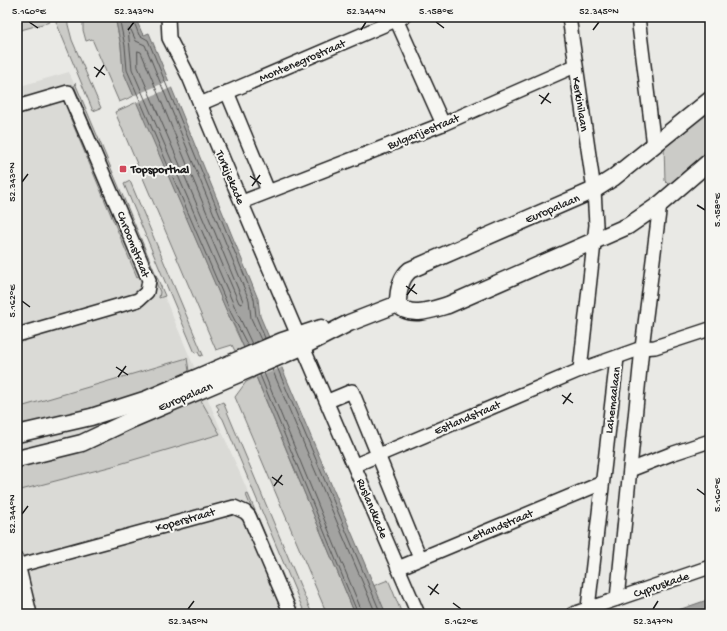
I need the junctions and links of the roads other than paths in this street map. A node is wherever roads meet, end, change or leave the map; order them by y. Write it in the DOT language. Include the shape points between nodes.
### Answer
graph roads {
  1 [pos="168,17"];
  2 [pos="569,17"];
  3 [pos="638,17"];
  4 [pos="398,18"];
  5 [pos="575,66"];
  6 [pos="227,92"];
  7 [pos="710,100"];
  8 [pos="200,104"];
  9 [pos="17,106"];
  10 [pos="443,124"];
  11 [pos="654,146"];
  12 [pos="710,161"];
  13 [pos="594,190"];
  14 [pos="268,191"];
  15 [pos="242,202"];
  16 [pos="660,204"];
  17 [pos="595,242"];
  18 [pos="398,304"];
  19 [pos="710,329"];
  20 [pos="17,335"];
  21 [pos="300,341"];
  22 [pos="642,348"];
  23 [pos="617,358"];
  24 [pos="242,365"];
  25 [pos="580,370"];
  26 [pos="328,401"];
  27 [pos="17,434"];
  28 [pos="710,441"];
  29 [pos="377,455"];
  30 [pos="17,459"];
  31 [pos="355,465"];
  32 [pos="630,470"];
  33 [pos="602,483"];
  34 [pos="420,558"];
  35 [pos="17,564"];
  36 [pos="398,568"];
  37 [pos="710,568"];
  38 [pos="617,599"];
  39 [pos="588,608"];
  40 [pos="30,614"];
  41 [pos="291,614"];
  42 [pos="418,614"];
  43 [pos="573,614"];
  1 -- 8 [label="street, Turkijekade" via="169,38"];
  2 -- 5 [label="street, Kerkinilaan"];
  3 -- 11 [label="street"];
  4 -- 6 [label="street, Montenegrostraat"];
  4 -- 10 [label="street"];
  5 -- 10 [label="street, Bulgarijestraat"];
  5 -- 13 [label="street, Kerkinilaan"];
  6 -- 8 [label="street, Montenegrostraat"];
  6 -- 14 [label="street"];
  7 -- 11 [label="street, Europalaan"];
  8 -- 15 [label="street, Turkijekade"];
  9 -- 20 [label="street, Chroomstraat" via="68,92 148,274 149,286 138,300"];
  10 -- 14 [label="street, Bulgarijestraat"];
  11 -- 13 [label="street, Europalaan"];
  12 -- 16 [label="street"];
  13 -- 17 [label="street, Kerkinilaan"];
  13 -- 18 [label="street, Europalaan" via="410,270 402,282"];
  14 -- 15 [label="street, Bulgarijestraat"];
  15 -- 21 [label="street, Turkijekade"];
  16 -- 17 [label="street" via="628,226"];
  16 -- 22 [label="street, Lahemaalaan"];
  17 -- 18 [label="street" via="430,311 402,309"];
  17 -- 25 [label="street"];
  18 -- 21 [label="street, Europalaan"];
  19 -- 22 [label="street" via="655,348"];
  21 -- 24 [label="street, Europalaan"];
  21 -- 26 [label="street, Ruslandkade"];
  22 -- 23 [label="street"];
  22 -- 32 [label="street, Lahemaalaan"];
  23 -- 25 [label="street, Lahemaalaan"];
  23 -- 33 [label="street, Lahemaalaan"];
  24 -- 27 [label="street, Europalaan" via="91,417"];
  24 -- 30 [label="street, Europalaan" via="82,443"];
  25 -- 29 [label="street, Estlandstraat"];
  26 -- 29 [label="street, Ruslandkade" via="352,391"];
  26 -- 31 [label="street, Ruslandkade"];
  28 -- 32 [label="street"];
  29 -- 31 [label="street, Estlandstraat"];
  29 -- 34 [label="street, Ruslandkade"];
  31 -- 36 [label="street, Ruslandkade"];
  32 -- 38 [label="street, Lahemaalaan"];
  33 -- 34 [label="street, Letlandstraat"];
  33 -- 39 [label="street, Lahemaalaan"];
  34 -- 36 [label="street, Letlandstraat"];
  35 -- 40 [label="street"];
  35 -- 41 [label="street, Koperstraat" via="234,507 249,516"];
  36 -- 42 [label="street, Ruslandkade"];
  37 -- 38 [label="street, Cypruskade"];
  38 -- 39 [label="street, Cypruskade"];
  39 -- 43 [label="street"];
}
